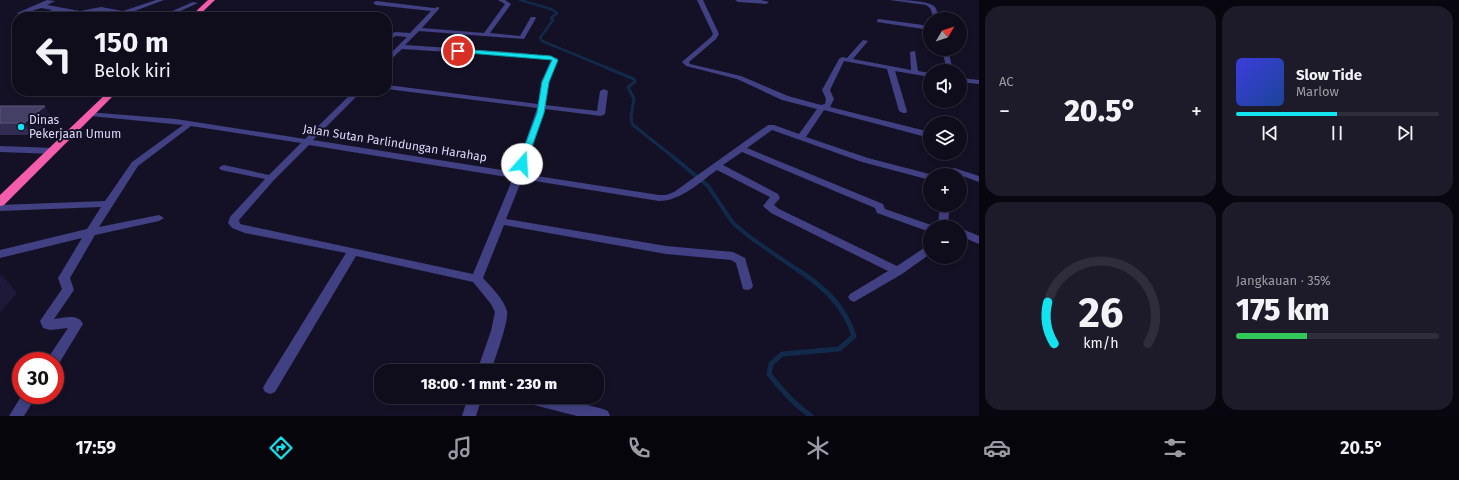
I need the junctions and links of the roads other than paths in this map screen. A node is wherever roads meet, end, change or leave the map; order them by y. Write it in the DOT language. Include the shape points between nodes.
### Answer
graph roads {
  1 [pos="50,0"];
  2 [pos="161,0"];
  3 [pos="180,0"];
  4 [pos="212,0"];
  5 [pos="502,0"];
  6 [pos="700,0"];
  7 [pos="738,0"];
  8 [pos="893,0"];
  9 [pos="195,3"];
  10 [pos="376,3"];
  11 [pos="766,3"];
  12 [pos="206,5"];
  13 [pos="40,6"];
  14 [pos="58,9"];
  15 [pos="20,10"];
  16 [pos="49,12"];
  17 [pos="76,12"];
  18 [pos="87,12"];
  19 [pos="120,12"];
  20 [pos="128,12"];
  21 [pos="174,12"];
  22 [pos="198,12"];
  23 [pos="934,12"];
  24 [pos="533,18"];
  25 [pos="879,20"];
  26 [pos="923,27"];
  27 [pos="417,29"];
  28 [pos="392,35"];
  29 [pos="411,35"];
  30 [pos="486,35"];
  31 [pos="865,41"];
  32 [pos="400,47"];
  33 [pos="913,52"];
  34 [pos="392,56"];
  35 [pos="850,59"];
  36 [pos="890,67"];
  37 [pos="915,72"];
  38 [pos="923,74"];
  39 [pos="967,81"];
  40 [pos="979,82"];
  41 [pos="392,88"];
  42 [pos="604,91"];
  43 [pos="109,96"];
  44 [pos="353,96"];
  45 [pos="542,106"];
  46 [pos="822,108"];
  47 [pos="903,111"];
  48 [pos="90,114"];
  49 [pos="190,123"];
  50 [pos="923,133"];
  51 [pos="801,138"];
  52 [pos="307,141"];
  53 [pos="740,148"];
  54 [pos="0,149"];
  55 [pos="54,151"];
  56 [pos="716,166"];
  57 [pos="224,168"];
  58 [pos="923,175"];
  59 [pos="967,175"];
  60 [pos="518,176"];
  61 [pos="271,178"];
  62 [pos="979,178"];
  63 [pos="0,202"];
  64 [pos="108,204"];
  65 [pos="0,208"];
  66 [pos="159,218"];
  67 [pos="500,221"];
  68 [pos="923,226"];
  69 [pos="90,232"];
  70 [pos="967,235"];
  71 [pos="979,240"];
  72 [pos="353,251"];
  73 [pos="923,253"];
  74 [pos="0,254"];
  75 [pos="898,271"];
  76 [pos="477,279"];
  77 [pos="747,286"];
  78 [pos="854,297"];
  79 [pos="59,352"];
  80 [pos="486,364"];
  81 [pos="270,388"];
  82 [pos="24,404"];
  83 [pos="473,404"];
  84 [pos="557,404"];
  85 [pos="16,416"];
  86 [pos="469,416"];
  87 [pos="603,416"];
  1 -- 13 [label="street" via="52,1"];
  2 -- 20 [label="street"];
  3 -- 9 [label="street"];
  4 -- 12 [label="highway"];
  5 -- 30 [label="street" via="508,4"];
  6 -- 46 [label="street" via="716,34 687,60 686,64 739,77 781,97"];
  7 -- 11 [label="street"];
  8 -- 23 [label="street" via="928,4"];
  9 -- 12 [label="street"];
  9 -- 21 [label="street"];
  10 -- 27 [label="street" via="436,9"];
  12 -- 22 [label="highway"];
  13 -- 14 [label="street"];
  13 -- 15 [label="street"];
  14 -- 16 [label="street"];
  14 -- 17 [label="street"];
  18 -- 19 [label="street" via="103,9"];
  24 -- 30 [label="street" via="523,38"];
  25 -- 26 [label="street"];
  27 -- 29 [label="street"];
  27 -- 30 [label="street"];
  28 -- 29 [label="street"];
  29 -- 32 [label="street"];
  31 -- 35 [label="street"];
  32 -- 34 [label="street"];
  32 -- 45 [label="street" via="553,58 555,60 545,82"];
  33 -- 37 [label="street"];
  35 -- 36 [label="street"];
  35 -- 46 [label="street" via="841,59 826,90 830,99 828,105"];
  36 -- 37 [label="street"];
  36 -- 47 [label="street"];
  37 -- 38 [label="street"];
  39 -- 40 [label="street"];
  41 -- 45 [label="street"];
  42 -- 45 [label="street" via="601,114"];
  43 -- 48 [label="highway"];
  44 -- 52 [label="street"];
  45 -- 60 [label="street"];
  46 -- 50 [label="street"];
  46 -- 51 [label="street"];
  48 -- 49 [label="street, Jalan Sutan Parlindungan Harahap" via="157,118"];
  48 -- 55 [label="highway"];
  49 -- 52 [label="street, Jalan Sutan Parlindungan Harahap"];
  49 -- 64 [label="street" via="135,164"];
  51 -- 53 [label="street, Jalan Sutan Parlindungan Harahap" via="771,127"];
  51 -- 58 [label="street, Jalan Sutan Parlindungan Harahap" via="865,160"];
  52 -- 60 [label="street, Jalan Sutan Parlindungan Harahap"];
  52 -- 61 [label="street"];
  53 -- 56 [label="street, Jalan Sutan Parlindungan Harahap"];
  53 -- 68 [label="street" via="879,206 881,211"];
  54 -- 55 [label="street"];
  55 -- 63 [label="highway"];
  56 -- 60 [label="street, Jalan Sutan Parlindungan Harahap" via="677,194 667,198"];
  56 -- 75 [label="street" via="775,196 768,206 775,211"];
  57 -- 61 [label="street"];
  59 -- 62 [label="street"];
  60 -- 67 [label="street"];
  61 -- 72 [label="street" via="234,219 234,225"];
  64 -- 65 [label="street"];
  64 -- 69 [label="street"];
  66 -- 69 [label="street"];
  67 -- 76 [label="street"];
  67 -- 77 [label="street" via="666,250 733,256 741,261"];
  69 -- 74 [label="street"];
  69 -- 79 [label="street" via="64,278 68,290 46,321 50,325 74,322 77,324"];
  70 -- 71 [label="street"];
  72 -- 76 [label="street"];
  72 -- 81 [label="street"];
  73 -- 75 [label="street"];
  75 -- 78 [label="street"];
  76 -- 80 [label="street" via="496,301 501,312"];
  82 -- 85 [label="street"];
  83 -- 86 [label="street"];
  84 -- 87 [label="street"];
}
